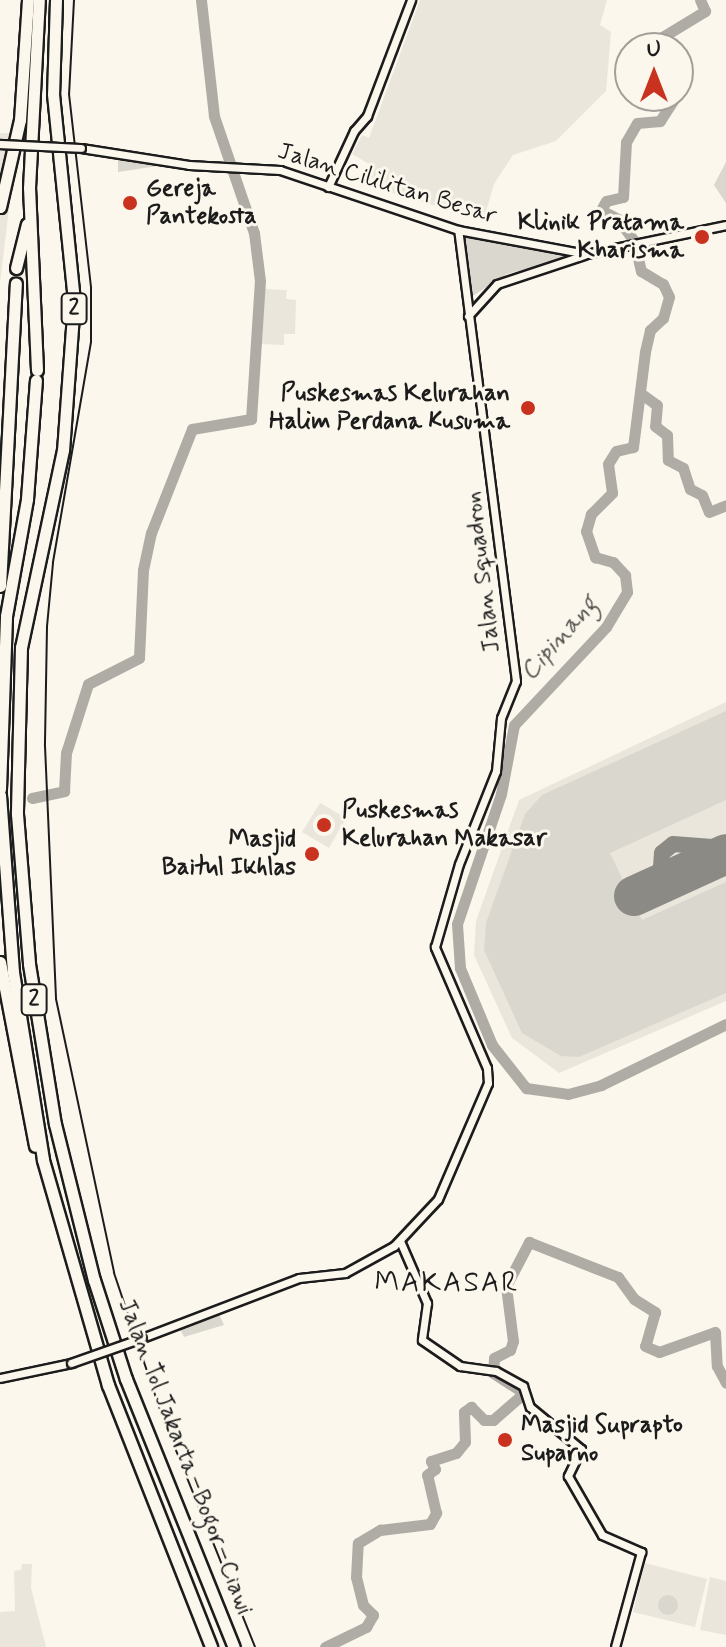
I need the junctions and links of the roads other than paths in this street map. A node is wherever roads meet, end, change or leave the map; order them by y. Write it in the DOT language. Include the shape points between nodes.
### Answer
graph roads {
  1 [pos="28,0"];
  2 [pos="39,0"];
  3 [pos="56,0"];
  4 [pos="411,0"];
  5 [pos="0,144"];
  6 [pos="328,187"];
  7 [pos="0,207"];
  8 [pos="30,212"];
  9 [pos="726,225"];
  10 [pos="458,230"];
  11 [pos="586,254"];
  12 [pos="16,268"];
  13 [pos="16,283"];
  14 [pos="468,316"];
  15 [pos="0,586"];
  16 [pos="0,792"];
  17 [pos="0,962"];
  18 [pos="43,1160"];
  19 [pos="400,1241"];
  20 [pos="0,1378"];
  21 [pos="211,1647"];
  22 [pos="234,1647"];
  23 [pos="615,1647"];
  1 -- 7 [label="highway" via="20,120"];
  2 -- 8 [label="highway, Jalan Tol Jakarta–Bogor–Ciawi / 2"];
  3 -- 22 [label="highway, Jalan Tol Jakarta–Bogor–Ciawi / 2" via="53,94 71,232 73,316 63,450 21,647 17,814 29,964 55,1124 94,1280 126,1379"];
  4 -- 6 [label="street" via="369,110"];
  5 -- 6 [label="street, Jalan Cililitan Besar, bridge" via="280,170"];
  6 -- 10 [label="street, Jalan Cililitan Besar"];
  8 -- 12 [label="highway, Jalan Tol Jakarta–Bogor–Ciawi / 2"];
  8 -- 16 [label="highway, Jalan Tol Jakarta–Bogor–Ciawi / 2" via="36,375 27,499 6,616"];
  9 -- 11 [label="street, Jalan Cililitan Besar"];
  10 -- 11 [label="street, Jalan Cililitan Besar"];
  10 -- 14 [label="street, Jalan Squadron"];
  11 -- 14 [label="street" via="497,284"];
  13 -- 15 [label="highway"];
  14 -- 19 [label="street, Jalan Squadron" via="516,681 501,718 496,771 459,864 435,947 487,1068 488,1083 438,1199"];
  16 -- 18 [label="highway, Jalan Tol Jakarta–Bogor–Ciawi / 2" via="13,972"];
  17 -- 18 [label="highway" via="22,1101"];
  18 -- 21 [label="highway, Jalan Tol Jakarta–Bogor–Ciawi / 2" via="108,1385"];
  19 -- 20 [label="street, bridge" via="345,1273 299,1278 71,1363"];
  19 -- 23 [label="street" via="427,1303 422,1340 460,1366 496,1371 523,1386 530,1407 581,1449 568,1476 605,1540 641,1552"];
}
